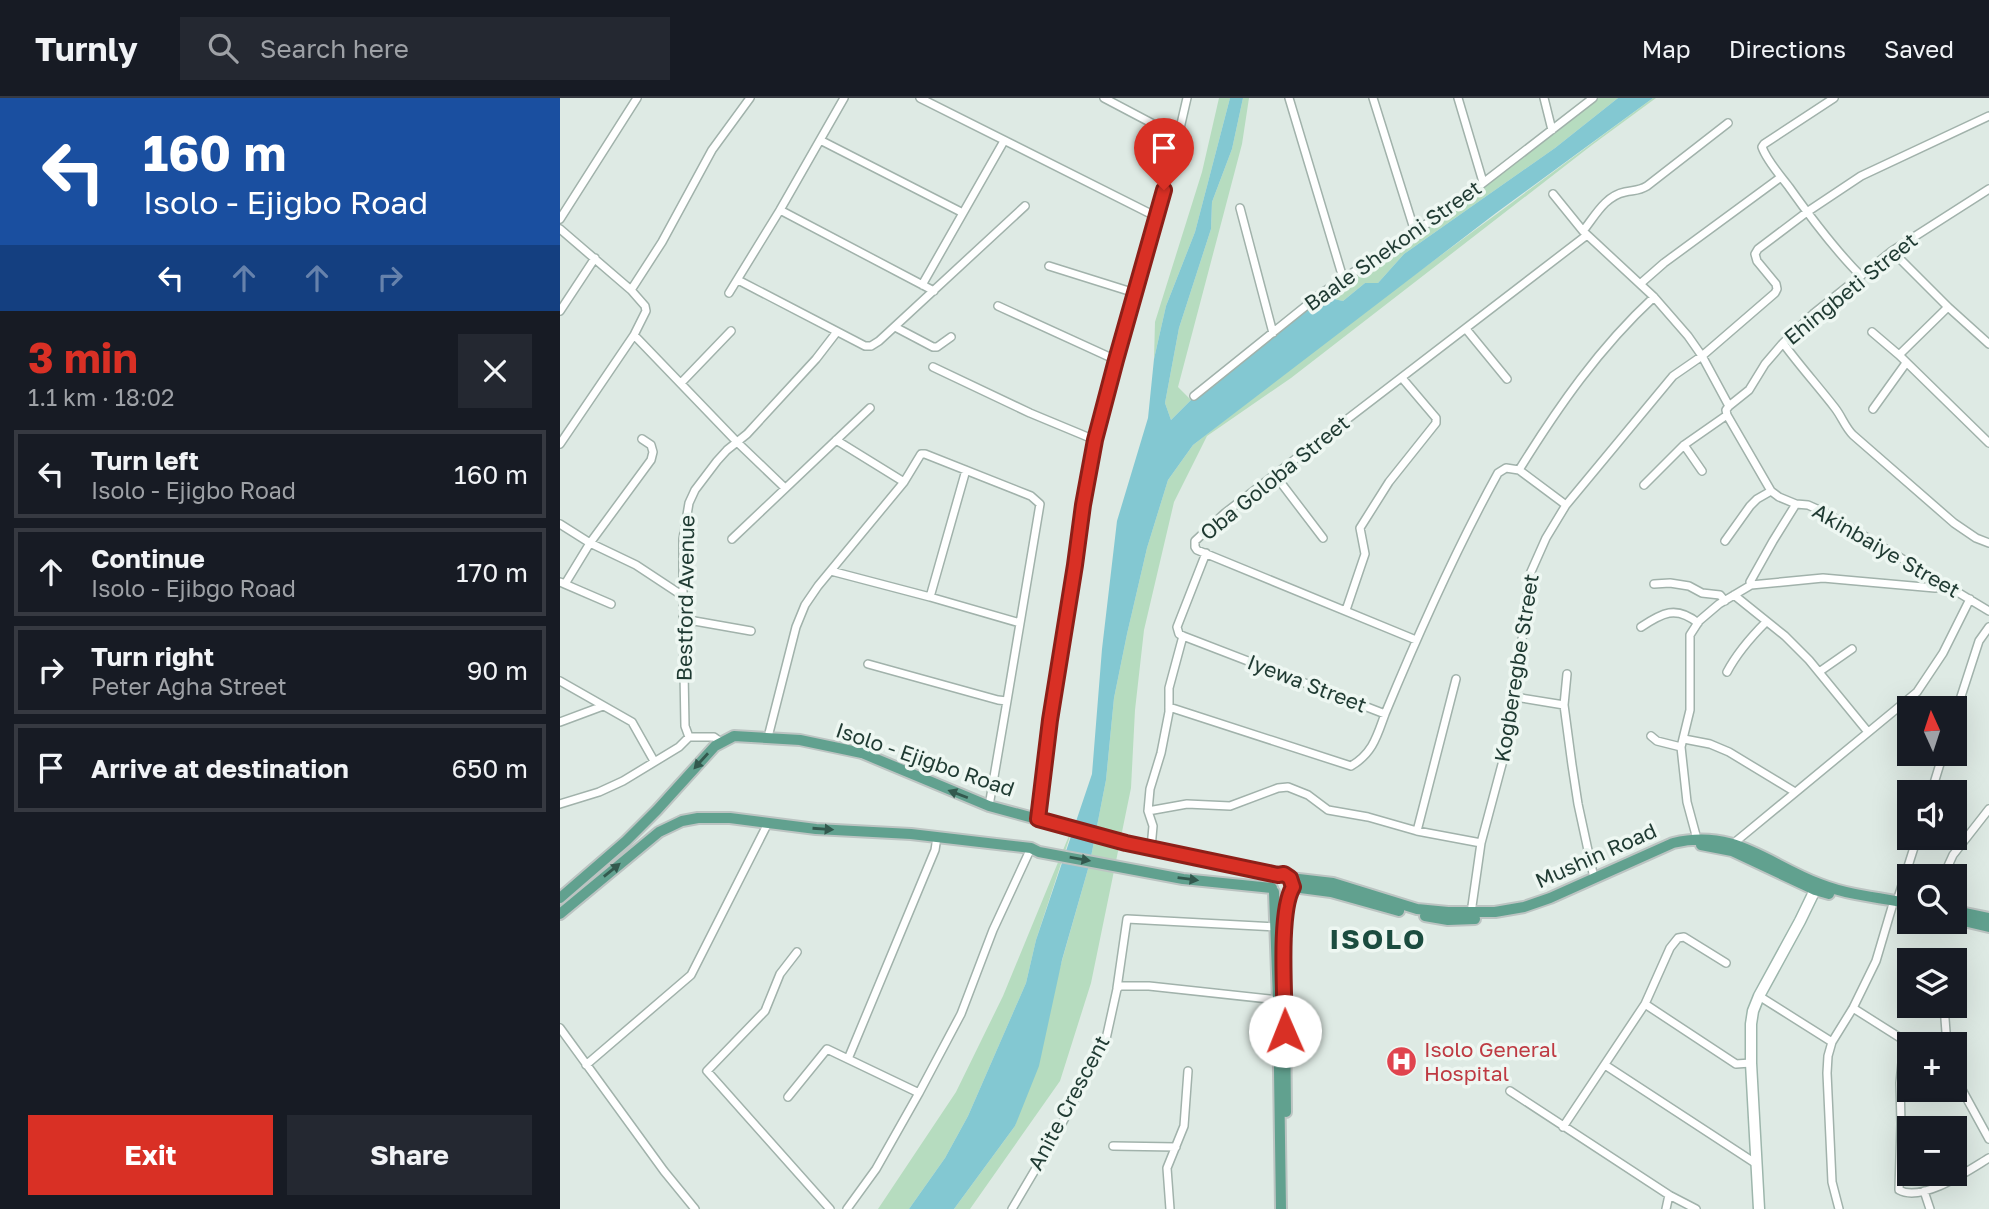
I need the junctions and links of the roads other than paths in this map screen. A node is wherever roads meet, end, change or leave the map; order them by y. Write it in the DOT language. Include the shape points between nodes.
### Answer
graph roads {
  1 [pos="637,98"];
  2 [pos="750,98"];
  3 [pos="844,98"];
  4 [pos="920,98"];
  5 [pos="1104,98"];
  6 [pos="1187,98"];
  7 [pos="1289,98"];
  8 [pos="1373,98"];
  9 [pos="1458,98"];
  10 [pos="1544,98"];
  11 [pos="1593,98"];
  12 [pos="1834,98"];
  13 [pos="1989,116"];
  14 [pos="1728,123"];
  15 [pos="1552,130"];
  16 [pos="1178,137"];
  17 [pos="820,140"];
  18 [pos="1004,141"];
  19 [pos="1781,177"];
  20 [pos="1483,181"];
  21 [pos="1989,189"];
  22 [pos="1553,194"];
  23 [pos="1025,206"];
  24 [pos="1240,208"];
  25 [pos="780,210"];
  26 [pos="1807,212"];
  27 [pos="963,213"];
  28 [pos="1157,217"];
  29 [pos="560,219"];
  30 [pos="560,229"];
  31 [pos="1415,232"];
  32 [pos="1585,233"];
  33 [pos="1892,251"];
  34 [pos="595,258"];
  35 [pos="1049,266"];
  36 [pos="1861,276"];
  37 [pos="1343,278"];
  38 [pos="738,280"];
  39 [pos="1640,284"];
  40 [pos="922,285"];
  41 [pos="631,290"];
  42 [pos="934,291"];
  43 [pos="729,293"];
  44 [pos="1135,293"];
  45 [pos="1654,297"];
  46 [pos="998,306"];
  47 [pos="1948,307"];
  48 [pos="560,311"];
  49 [pos="895,327"];
  50 [pos="1466,329"];
  51 [pos="731,331"];
  52 [pos="1872,332"];
  53 [pos="836,333"];
  54 [pos="1273,333"];
  55 [pos="634,335"];
  56 [pos="950,337"];
  57 [pos="1783,343"];
  58 [pos="1989,344"];
  59 [pos="1899,355"];
  60 [pos="1702,356"];
  61 [pos="1116,360"];
  62 [pos="1906,363"];
  63 [pos="933,367"];
  64 [pos="1402,378"];
  65 [pos="1507,379"];
  66 [pos="681,383"];
  67 [pos="1194,396"];
  68 [pos="1730,406"];
  69 [pos="870,408"];
  70 [pos="1873,409"];
  71 [pos="1727,415"];
  72 [pos="642,439"];
  73 [pos="836,440"];
  74 [pos="1095,440"];
  75 [pos="737,442"];
  76 [pos="1989,443"];
  77 [pos="560,444"];
  78 [pos="1684,445"];
  79 [pos="966,470"];
  80 [pos="1519,470"];
  81 [pos="1702,471"];
  82 [pos="1275,475"];
  83 [pos="904,482"];
  84 [pos="1644,485"];
  85 [pos="785,488"];
  86 [pos="1771,491"];
  87 [pos="1796,504"];
  88 [pos="1566,505"];
  89 [pos="560,524"];
  90 [pos="1323,538"];
  91 [pos="732,539"];
  92 [pos="1725,541"];
  93 [pos="590,543"];
  94 [pos="1989,543"];
  95 [pos="1206,553"];
  96 [pos="831,571"];
  97 [pos="563,583"];
  98 [pos="1944,583"];
  99 [pos="1654,584"];
  100 [pos="1751,585"];
  101 [pos="1734,595"];
  102 [pos="683,596"];
  103 [pos="930,597"];
  104 [pos="1970,599"];
  105 [pos="1725,601"];
  106 [pos="611,604"];
  107 [pos="1346,610"];
  108 [pos="1989,611"];
  109 [pos="683,619"];
  110 [pos="1766,622"];
  111 [pos="1020,623"];
  112 [pos="1698,623"];
  113 [pos="1989,627"];
  114 [pos="1641,628"];
  115 [pos="751,631"];
  116 [pos="1184,636"];
  117 [pos="1416,640"];
  118 [pos="1852,649"];
  119 [pos="868,664"];
  120 [pos="1727,672"];
  121 [pos="1819,672"];
  122 [pos="1567,674"];
  123 [pos="1456,679"];
  124 [pos="560,681"];
  125 [pos="1961,696"];
  126 [pos="1515,698"];
  127 [pos="1007,701"];
  128 [pos="1564,705"];
  129 [pos="603,706"];
  130 [pos="1169,707"];
  131 [pos="1385,714"];
  132 [pos="560,722"];
  133 [pos="1868,732"];
  134 [pos="1651,736"];
  135 [pos="689,737"];
  136 [pos="768,737"];
  137 [pos="721,742"];
  138 [pos="1682,743"];
  139 [pos="654,761"];
  140 [pos="1795,792"];
  141 [pos="560,804"];
  142 [pos="989,806"];
  143 [pos="1989,809"];
  144 [pos="1148,811"];
  145 [pos="649,817"];
  146 [pos="1043,820"];
  147 [pos="768,823"];
  148 [pos="1417,831"];
  149 [pos="659,832"];
  150 [pos="937,837"];
  151 [pos="1697,839"];
  152 [pos="1481,843"];
  153 [pos="1734,843"];
  154 [pos="1151,848"];
  155 [pos="1035,850"];
  156 [pos="1913,850"];
  157 [pos="1949,864"];
  158 [pos="1278,875"];
  159 [pos="1594,878"];
  160 [pos="1290,886"];
  161 [pos="1273,890"];
  162 [pos="1815,890"];
  163 [pos="560,898"];
  164 [pos="1895,904"];
  165 [pos="1471,913"];
  166 [pos="1967,913"];
  167 [pos="560,914"];
  168 [pos="1989,918"];
  169 [pos="1967,922"];
  170 [pos="1276,927"];
  171 [pos="1989,927"];
  172 [pos="797,952"];
  173 [pos="1726,963"];
  174 [pos="1117,989"];
  175 [pos="1759,996"];
  176 [pos="1278,1000"];
  177 [pos="1645,1004"];
  178 [pos="1853,1008"];
  179 [pos="560,1028"];
  180 [pos="1832,1042"];
  181 [pos="848,1059"];
  182 [pos="1751,1063"];
  183 [pos="586,1065"];
  184 [pos="1605,1065"];
  185 [pos="1188,1071"];
  186 [pos="1510,1091"];
  187 [pos="919,1093"];
  188 [pos="788,1097"];
  189 [pos="1967,1099"];
  190 [pos="1563,1126"];
  191 [pos="1989,1139"];
  192 [pos="1113,1146"];
  193 [pos="1176,1147"];
  194 [pos="1989,1158"];
  195 [pos="1755,1163"];
  196 [pos="1924,1191"];
  197 [pos="1669,1195"];
  198 [pos="695,1209"];
  199 [pos="831,1209"];
  200 [pos="847,1209"];
  201 [pos="1012,1209"];
  202 [pos="1170,1209"];
  203 [pos="1281,1209"];
  204 [pos="1288,1209"];
  205 [pos="1666,1209"];
  206 [pos="1696,1209"];
  207 [pos="1759,1209"];
  208 [pos="1839,1209"];
  209 [pos="1930,1209"];
  1 -- 29 [label="street"];
  2 -- 41 [label="street" via="723,132"];
  3 -- 17 [label="street"];
  4 -- 18 [label="street"];
  5 -- 16 [label="street"];
  6 -- 16 [label="street"];
  7 -- 37 [label="street"];
  8 -- 31 [label="street"];
  9 -- 20 [label="street"];
  10 -- 15 [label="street"];
  11 -- 15 [label="street, Baale Shekoni Street"];
  12 -- 19 [label="street" via="1762,146"];
  13 -- 26 [label="street" via="1861,176"];
  14 -- 32 [label="street, Oba Goloba Street" via="1647,186 1613,196"];
  15 -- 20 [label="street, Baale Shekoni Street"];
  16 -- 28 [label="street"];
  17 -- 25 [label="street"];
  17 -- 27 [label="street"];
  18 -- 27 [label="street"];
  18 -- 28 [label="street"];
  19 -- 26 [label="street"];
  19 -- 39 [label="street"];
  20 -- 31 [label="street, Baale Shekoni Street"];
  21 -- 33 [label="street, Ehingbeti Street"];
  22 -- 32 [label="street"];
  23 -- 42 [label="street"];
  24 -- 54 [label="street"];
  25 -- 38 [label="street"];
  25 -- 40 [label="street"];
  26 -- 36 [label="street"];
  26 -- 60 [label="street, Kogberegbe Street" via="1755,254 1776,284 1775,293"];
  27 -- 40 [label="street"];
  28 -- 44 [label="street"];
  30 -- 34 [label="street"];
  31 -- 37 [label="street, Baale Shekoni Street"];
  32 -- 39 [label="street"];
  32 -- 50 [label="street, Oba Goloba Street"];
  33 -- 36 [label="street, Ehingbeti Street"];
  33 -- 47 [label="street"];
  34 -- 41 [label="street"];
  34 -- 48 [label="street"];
  35 -- 44 [label="street"];
  36 -- 57 [label="street, Ehingbeti Street"];
  37 -- 54 [label="street, Baale Shekoni Street"];
  38 -- 43 [label="street"];
  38 -- 53 [label="street"];
  39 -- 45 [label="street"];
  40 -- 42 [label="street"];
  41 -- 55 [label="street" via="646,311"];
  42 -- 49 [label="street"];
  44 -- 61 [label="street"];
  45 -- 60 [label="street"];
  45 -- 80 [label="street" via="1582,376"];
  46 -- 61 [label="street"];
  47 -- 58 [label="street"];
  47 -- 59 [label="street"];
  49 -- 53 [label="street" via="871,346"];
  49 -- 56 [label="street" via="933,347"];
  50 -- 64 [label="street, Oba Goloba Street"];
  50 -- 65 [label="street"];
  51 -- 66 [label="street"];
  52 -- 59 [label="street"];
  53 -- 75 [label="street, Bestford Avenue"];
  54 -- 67 [label="street, Baale Shekoni Street"];
  55 -- 66 [label="street"];
  55 -- 77 [label="street"];
  57 -- 68 [label="street, Ehingbeti Street" via="1749,390"];
  57 -- 94 [label="street" via="1853,435 1954,523"];
  59 -- 62 [label="street"];
  60 -- 68 [label="street"];
  60 -- 88 [label="street, Kogberegbe Street" via="1673,376"];
  61 -- 74 [label="street"];
  62 -- 70 [label="street"];
  62 -- 76 [label="street"];
  63 -- 74 [label="street"];
  64 -- 82 [label="street, Oba Goloba Street"];
  64 -- 107 [label="street" via="1436,423 1360,528 1365,555"];
  66 -- 75 [label="street"];
  68 -- 71 [label="street"];
  69 -- 73 [label="street"];
  71 -- 78 [label="street"];
  71 -- 86 [label="street"];
  72 -- 93 [label="street" via="651,445 651,460"];
  73 -- 83 [label="street"];
  73 -- 85 [label="street"];
  74 -- 146 [label="street" via="1050,720"];
  75 -- 85 [label="street"];
  75 -- 102 [label="street, Bestford Avenue" via="689,503 683,538"];
  78 -- 81 [label="street"];
  78 -- 84 [label="street"];
  79 -- 83 [label="street" via="921,454"];
  79 -- 103 [label="street"];
  79 -- 111 [label="street" via="1031,496 1040,504"];
  80 -- 88 [label="street"];
  80 -- 117 [label="street, Iyewa Street" via="1506,468 1498,473"];
  82 -- 90 [label="street"];
  82 -- 95 [label="street, Oba Goloba Street" via="1195,541 1195,547"];
  83 -- 96 [label="street"];
  85 -- 91 [label="street"];
  86 -- 87 [label="street, Akinbaiye Street"];
  86 -- 92 [label="street" via="1750,506"];
  87 -- 98 [label="street, Akinbaiye Street" via="1826,513"];
  87 -- 100 [label="street"];
  88 -- 126 [label="street, Kogberegbe Street" via="1530,574"];
  89 -- 93 [label="street"];
  93 -- 97 [label="street"];
  93 -- 102 [label="street" via="636,565"];
  95 -- 107 [label="street, Oba Goloba Street"];
  95 -- 116 [label="street" via="1177,627"];
  96 -- 103 [label="street"];
  96 -- 136 [label="street" via="805,605 796,627"];
  97 -- 106 [label="street"];
  98 -- 100 [label="street" via="1935,589 1823,579"];
  98 -- 104 [label="street, Akinbaiye Street"];
  99 -- 105 [label="street" via="1689,586 1720,595"];
  100 -- 101 [label="street"];
  101 -- 105 [label="street"];
  101 -- 110 [label="street"];
  102 -- 109 [label="street, Bestford Avenue"];
  103 -- 111 [label="street"];
  104 -- 108 [label="street, Akinbaiye Street"];
  104 -- 133 [label="street" via="1917,692"];
  105 -- 112 [label="street"];
  107 -- 117 [label="street, Oba Goloba Street"];
  109 -- 115 [label="street"];
  109 -- 135 [label="street, Bestford Avenue"];
  110 -- 120 [label="street"];
  110 -- 121 [label="street"];
  111 -- 127 [label="street"];
  112 -- 114 [label="street" via="1670,611"];
  112 -- 138 [label="street" via="1689,635 1690,709"];
  113 -- 125 [label="street" via="1979,641"];
  116 -- 130 [label="street"];
  116 -- 131 [label="street, Iyewa Street"];
  117 -- 131 [label="street, Iyewa Street"];
  118 -- 121 [label="street"];
  119 -- 127 [label="street"];
  121 -- 133 [label="street"];
  122 -- 128 [label="street"];
  123 -- 148 [label="street"];
  124 -- 129 [label="street"];
  126 -- 128 [label="street"];
  126 -- 152 [label="street, Kogberegbe Street"];
  127 -- 142 [label="street"];
  128 -- 159 [label="street"];
  129 -- 132 [label="street"];
  129 -- 139 [label="street" via="635,725"];
  130 -- 131 [label="street" via="1351,766 1372,748"];
  130 -- 144 [label="street"];
  133 -- 140 [label="street"];
  134 -- 138 [label="street" via="1657,741"];
  135 -- 137 [label="street" via="714,737"];
  135 -- 139 [label="street"];
  136 -- 137 [label="main road, Isolo - Ejigbo Road" via="734,736"];
  142 -- 136 [label="main road, Isolo - Ejigbo Road, one-way" via="862,753"];
  137 -- 145 [label="main road, one-way"];
  138 -- 140 [label="street" via="1710,744 1729,752"];
  138 -- 151 [label="street" via="1687,802"];
  139 -- 141 [label="street" via="599,792"];
  140 -- 153 [label="street"];
  142 -- 146 [label="main road, Isolo - Ejigbo Road"];
  143 -- 157 [label="street"];
  144 -- 148 [label="street" via="1187,804 1230,806 1288,787 1328,810"];
  144 -- 154 [label="street" via="1153,825"];
  145 -- 149 [label="main road"];
  145 -- 163 [label="main road"];
  146 -- 154 [label="main road, Isolo - Ejigbo Road"];
  147 -- 149 [label="main road" via="698,818"];
  147 -- 150 [label="main road, one-way"];
  147 -- 183 [label="street" via="691,975"];
  148 -- 152 [label="street"];
  167 -- 149 [label="main road, one-way"];
  150 -- 155 [label="main road"];
  150 -- 181 [label="street"];
  151 -- 153 [label="main road, Mushin Road"];
  151 -- 159 [label="main road, Mushin Road" via="1673,843"];
  152 -- 165 [label="street, Kogberegbe Street"];
  153 -- 164 [label="main road, Mushin Road" via="1818,883"];
  154 -- 158 [label="main road"];
  155 -- 161 [label="main road, one-way" via="1183,879"];
  155 -- 187 [label="street" via="993,930 961,1014"];
  156 -- 164 [label="street"];
  158 -- 160 [label="main road" via="1284,874"];
  158 -- 161 [label="main road"];
  159 -- 165 [label="main road, Mushin Road" via="1524,906"];
  160 -- 161 [label="main road" via="1283,895"];
  160 -- 162 [label="main road, Mushin Road" via="1448,920 1495,917 1552,905 1655,857 1700,845 1732,850"];
  160 -- 165 [label="main road, Mushin Road" via="1333,883 1417,909"];
  160 -- 204 [label="main road" via="1284,918"];
  161 -- 170 [label="main road"];
  162 -- 164 [label="main road, Mushin Road" via="1840,898"];
  162 -- 175 [label="street"];
  164 -- 178 [label="street" via="1876,961"];
  166 -- 168 [label="main road"];
  169 -- 171 [label="main road"];
  170 -- 174 [label="street, Anite Crescent" via="1127,919"];
  170 -- 176 [label="main road"];
  172 -- 199 [label="street" via="780,974 765,1012 707,1071"];
  173 -- 177 [label="street" via="1684,937 1678,938"];
  174 -- 176 [label="street" via="1122,985 1149,986"];
  174 -- 201 [label="street, Anite Crescent" via="1107,1040"];
  175 -- 180 [label="street"];
  175 -- 182 [label="street" via="1751,1024"];
  176 -- 203 [label="main road"];
  177 -- 182 [label="street" via="1736,1064"];
  177 -- 184 [label="street"];
  178 -- 180 [label="street"];
  178 -- 196 [label="street" via="1904,1043 1899,1190"];
  179 -- 183 [label="street"];
  180 -- 208 [label="street" via="1827,1073 1832,1182"];
  181 -- 187 [label="street"];
  181 -- 188 [label="street" via="827,1049"];
  182 -- 195 [label="street"];
  183 -- 198 [label="street"];
  184 -- 190 [label="street"];
  184 -- 195 [label="street"];
  185 -- 193 [label="street" via="1184,1126"];
  186 -- 190 [label="street"];
  187 -- 200 [label="street" via="876,1169"];
  189 -- 191 [label="street"];
  190 -- 197 [label="street"];
  192 -- 193 [label="street"];
  193 -- 202 [label="street" via="1167,1168"];
  194 -- 196 [label="street"];
  195 -- 207 [label="street"];
  196 -- 209 [label="street"];
  197 -- 205 [label="street"];
  197 -- 206 [label="street"];
}
